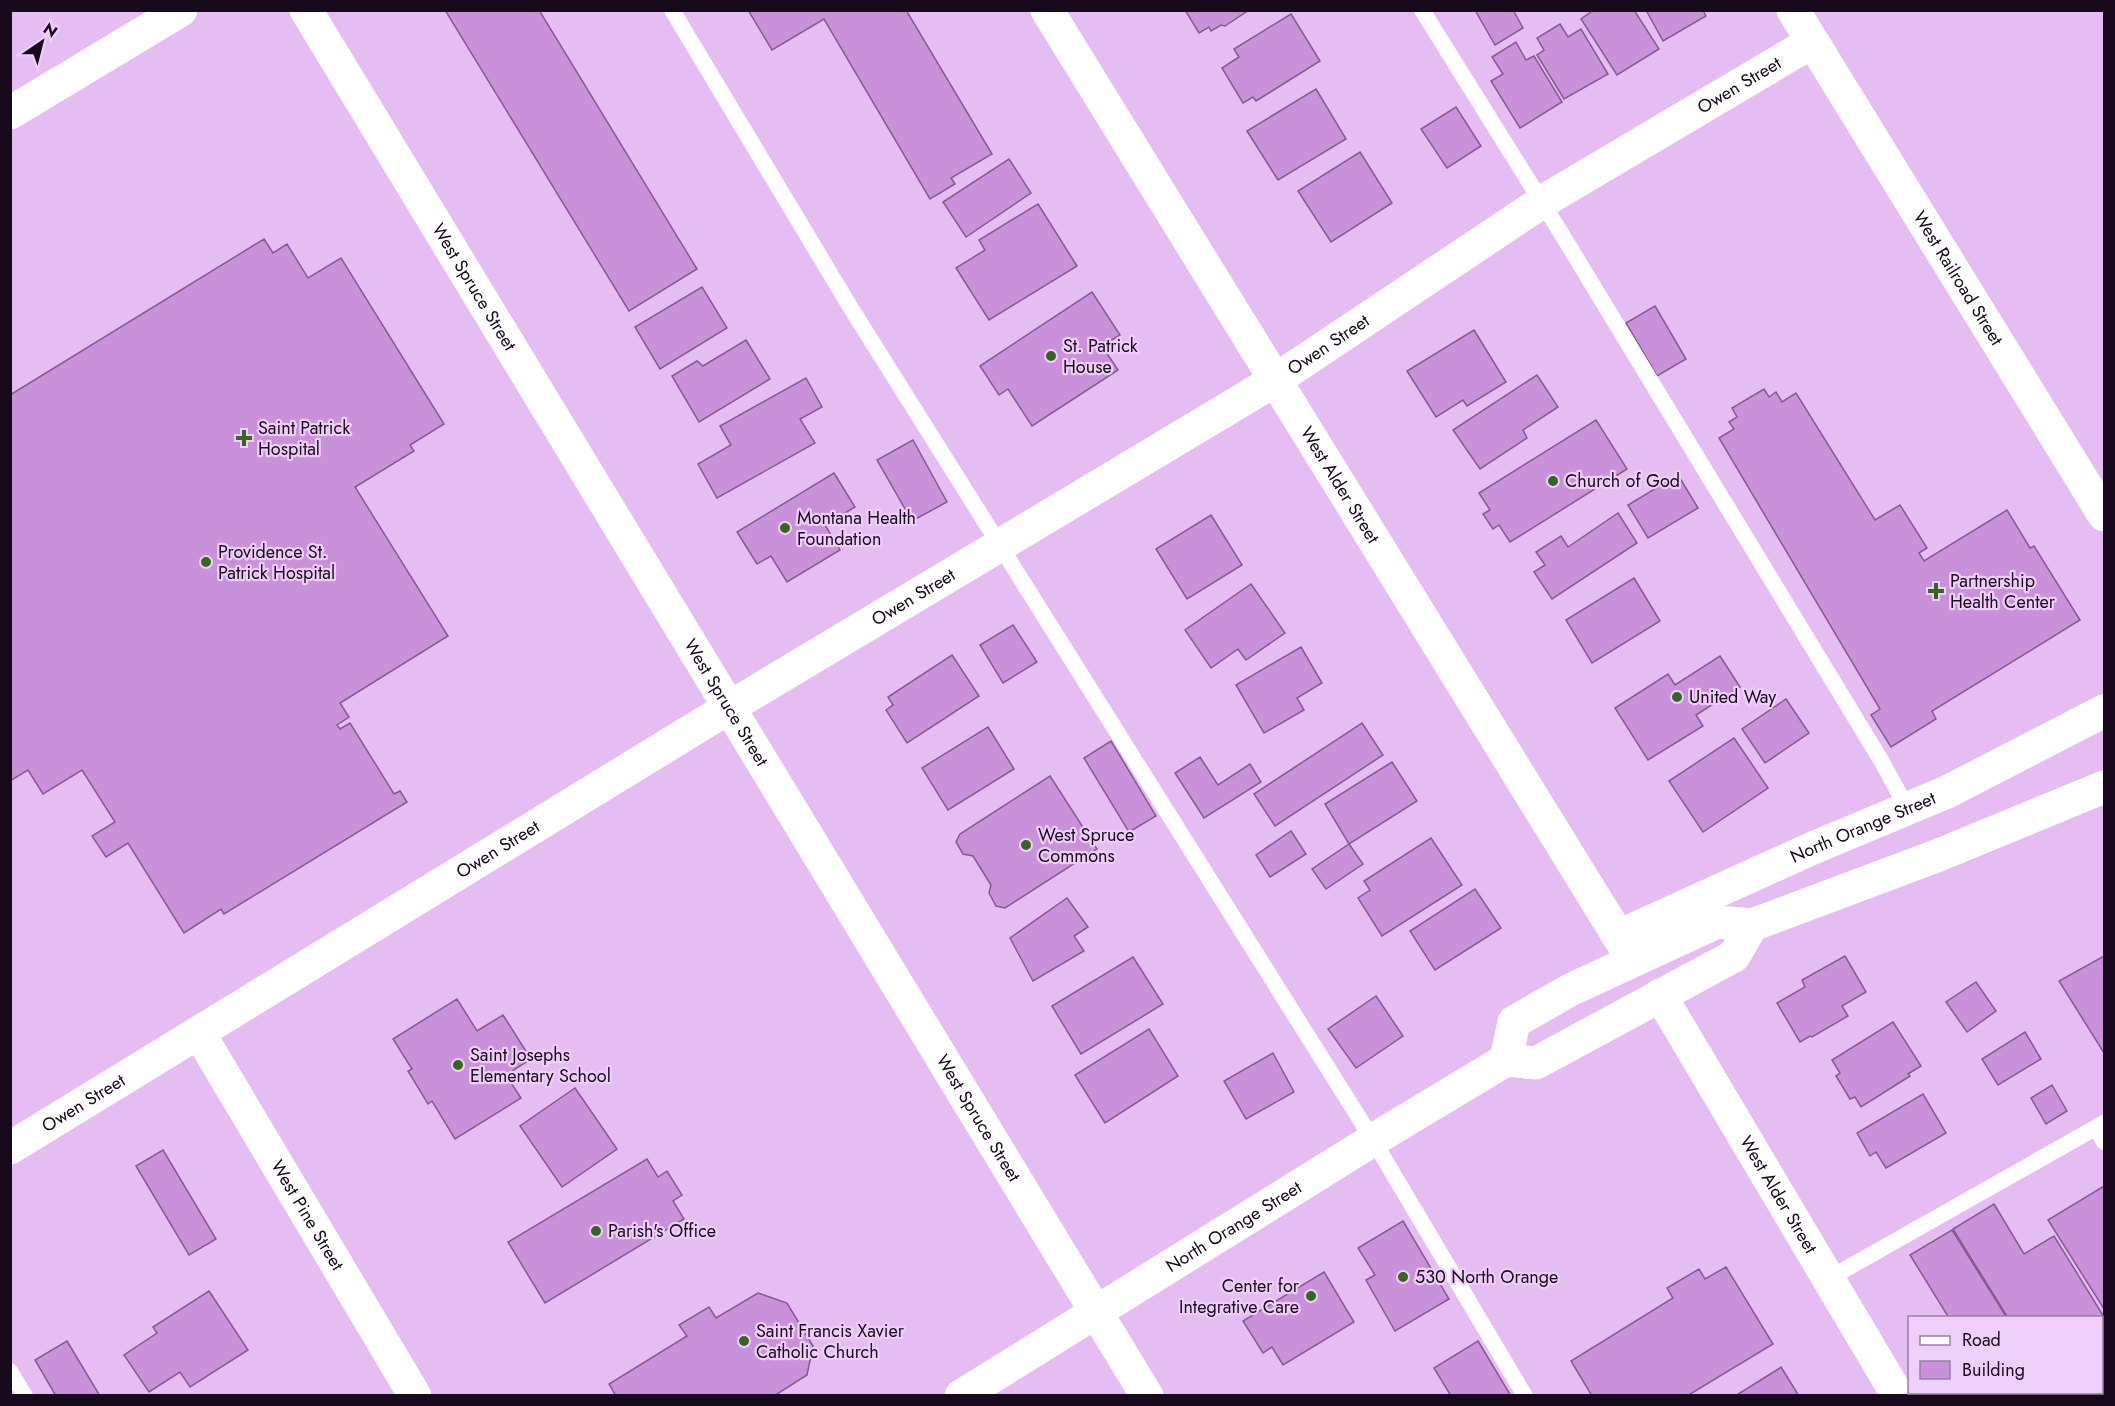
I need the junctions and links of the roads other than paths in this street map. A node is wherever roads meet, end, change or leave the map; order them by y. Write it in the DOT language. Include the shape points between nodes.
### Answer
graph roads {
  1 [pos="181,10"];
  2 [pos="306,10"];
  3 [pos="672,10"];
  4 [pos="1047,10"];
  5 [pos="1422,10"];
  6 [pos="1793,10"];
  7 [pos="1812,42"];
  8 [pos="10,113"];
  9 [pos="1542,202"];
  10 [pos="1274,381"];
  11 [pos="2104,515"];
  12 [pos="1001,545"];
  13 [pos="730,707"];
  14 [pos="2104,711"];
  15 [pos="2104,787"];
  16 [pos="1907,808"];
  17 [pos="1752,925"];
  18 [pos="1626,948"];
  19 [pos="1660,995"];
  20 [pos="199,1033"];
  21 [pos="1506,1060"];
  22 [pos="2102,1131"];
  23 [pos="1373,1140"];
  24 [pos="10,1148"];
  25 [pos="1828,1279"];
  26 [pos="1095,1311"];
  27 [pos="10,1371"];
  28 [pos="25,1395"];
  29 [pos="415,1395"];
  30 [pos="961,1395"];
  31 [pos="1147,1395"];
  32 [pos="1525,1395"];
  33 [pos="1898,1395"];
  1 -- 8 [label="street"];
  2 -- 13 [label="street, West Spruce Street"];
  3 -- 12 [label="lane" via="849,305"];
  4 -- 10 [label="street, West Alder Street"];
  5 -- 9 [label="lane"];
  6 -- 7 [label="street, West Railroad Street"];
  7 -- 9 [label="street, Owen Street"];
  7 -- 11 [label="street, West Railroad Street"];
  9 -- 10 [label="street, Owen Street"];
  9 -- 16 [label="lane"];
  10 -- 12 [label="street, Owen Street"];
  10 -- 18 [label="street, West Alder Street"];
  12 -- 13 [label="street, Owen Street"];
  12 -- 23 [label="lane"];
  13 -- 20 [label="street, Owen Street"];
  13 -- 26 [label="street, West Spruce Street"];
  14 -- 16 [label="street, North Orange Street" via="1947,792"];
  15 -- 17 [label="street, North Orange Street" via="1940,855"];
  16 -- 18 [label="street, North Orange Street"];
  17 -- 18 [label="street, North Orange Street" via="1717,922"];
  17 -- 19 [label="street" via="1734,956"];
  18 -- 21 [label="street, North Orange Street" via="1570,990 1514,1022"];
  19 -- 21 [label="street" via="1536,1063"];
  19 -- 25 [label="street, West Alder Street"];
  20 -- 24 [label="street, Owen Street"];
  20 -- 29 [label="street, West Pine Street"];
  21 -- 23 [label="street, North Orange Street"];
  22 -- 25 [label="lane"];
  23 -- 26 [label="street, North Orange Street"];
  23 -- 32 [label="lane"];
  25 -- 33 [label="street, West Alder Street"];
  26 -- 30 [label="street, North Orange Street"];
  26 -- 31 [label="street, West Spruce Street"];
  27 -- 28 [label="lane"];
}
